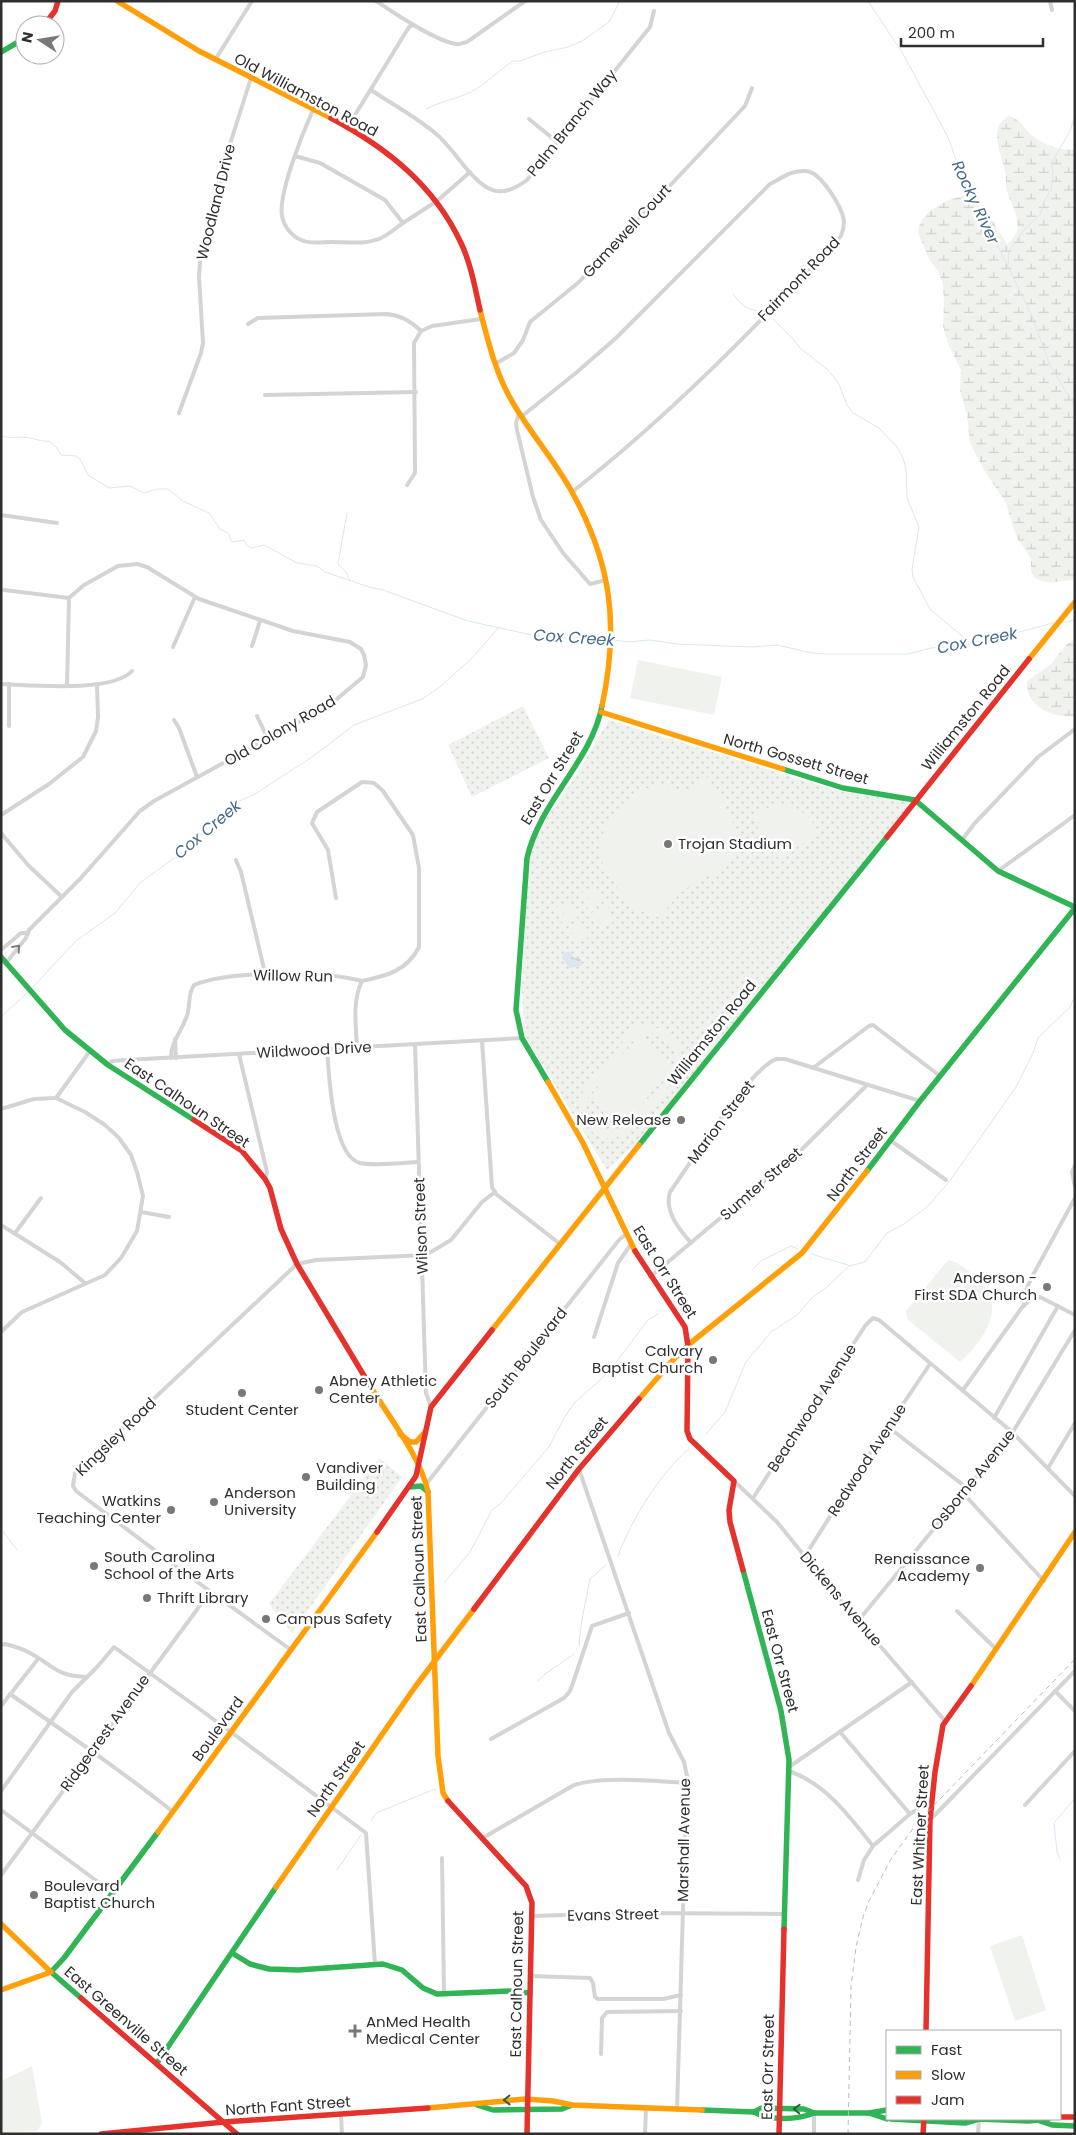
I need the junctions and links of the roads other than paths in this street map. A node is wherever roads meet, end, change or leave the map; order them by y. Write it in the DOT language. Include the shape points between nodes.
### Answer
graph roads {
  1 [pos="58,1"];
  2 [pos="117,1"];
  3 [pos="252,1"];
  4 [pos="376,1"];
  5 [pos="1050,1"];
  6 [pos="523,2"];
  7 [pos="1052,10"];
  8 [pos="654,11"];
  9 [pos="51,15"];
  10 [pos="413,25"];
  11 [pos="15,44"];
  12 [pos="1,52"];
  13 [pos="216,60"];
  14 [pos="250,78"];
  15 [pos="752,88"];
  16 [pos="371,90"];
  17 [pos="313,110"];
  18 [pos="529,119"];
  19 [pos="347,129"];
  20 [pos="557,142"];
  21 [pos="295,156"];
  22 [pos="470,172"];
  23 [pos="437,201"];
  24 [pos="403,223"];
  25 [pos="481,319"];
  26 [pos="248,324"];
  27 [pos="422,331"];
  28 [pos="495,364"];
  29 [pos="416,392"];
  30 [pos="265,396"];
  31 [pos="179,413"];
  32 [pos="520,415"];
  33 [pos="407,485"];
  34 [pos="572,492"];
  35 [pos="1,515"];
  36 [pos="57,523"];
  37 [pos="606,580"];
  38 [pos="4,590"];
  39 [pos="195,597"];
  40 [pos="69,598"];
  41 [pos="1075,602"];
  42 [pos="260,621"];
  43 [pos="252,646"];
  44 [pos="173,647"];
  45 [pos="132,671"];
  46 [pos="1,684"];
  47 [pos="9,684"];
  48 [pos="97,685"];
  49 [pos="67,686"];
  50 [pos="601,712"];
  51 [pos="257,716"];
  52 [pos="174,720"];
  53 [pos="9,726"];
  54 [pos="1075,729"];
  55 [pos="268,739"];
  56 [pos="197,778"];
  57 [pos="915,800"];
  58 [pos="1075,814"];
  59 [pos="1,815"];
  60 [pos="1,833"];
  61 [pos="962,840"];
  62 [pos="236,860"];
  63 [pos="998,871"];
  64 [pos="62,897"];
  65 [pos="336,898"];
  66 [pos="1075,907"];
  67 [pos="28,933"];
  68 [pos="1,950"];
  69 [pos="3,960"];
  70 [pos="265,973"];
  71 [pos="362,981"];
  72 [pos="522,1038"];
  73 [pos="175,1039"];
  74 [pos="482,1041"];
  75 [pos="415,1044"];
  76 [pos="357,1047"];
  77 [pos="327,1049"];
  78 [pos="90,1051"];
  79 [pos="240,1054"];
  80 [pos="171,1058"];
  81 [pos="176,1058"];
  82 [pos="108,1065"];
  83 [pos="813,1068"];
  84 [pos="940,1076"];
  85 [pos="867,1085"];
  86 [pos="56,1098"];
  87 [pos="920,1101"];
  88 [pos="1,1109"];
  89 [pos="890,1140"];
  90 [pos="418,1162"];
  91 [pos="1075,1165"];
  92 [pos="265,1179"];
  93 [pos="946,1180"];
  94 [pos="604,1187"];
  95 [pos="1075,1187"];
  96 [pos="495,1192"];
  97 [pos="41,1198"];
  98 [pos="1075,1198"];
  99 [pos="140,1212"];
  100 [pos="168,1217"];
  101 [pos="1,1225"];
  102 [pos="14,1233"];
  103 [pos="626,1234"];
  104 [pos="691,1243"];
  105 [pos="560,1244"];
  106 [pos="631,1244"];
  107 [pos="422,1255"];
  108 [pos="297,1264"];
  109 [pos="650,1277"];
  110 [pos="85,1283"];
  111 [pos="1024,1306"];
  112 [pos="1058,1306"];
  113 [pos="1075,1315"];
  114 [pos="1075,1330"];
  115 [pos="2,1332"];
  116 [pos="594,1338"];
  117 [pos="688,1346"];
  118 [pos="930,1364"];
  119 [pos="963,1390"];
  120 [pos="431,1407"];
  121 [pos="994,1418"];
  122 [pos="1075,1423"];
  123 [pos="888,1427"];
  124 [pos="425,1431"];
  125 [pos="1012,1432"];
  126 [pos="400,1434"];
  127 [pos="419,1466"];
  128 [pos="1048,1468"];
  129 [pos="579,1469"];
  130 [pos="734,1481"];
  131 [pos="427,1483"];
  132 [pos="410,1487"];
  133 [pos="967,1488"];
  134 [pos="428,1492"];
  135 [pos="963,1493"];
  136 [pos="1075,1496"];
  137 [pos="402,1498"];
  138 [pos="753,1498"];
  139 [pos="1075,1532"];
  140 [pos="805,1556"];
  141 [pos="1044,1580"];
  142 [pos="210,1592"];
  143 [pos="957,1610"];
  144 [pos="629,1613"];
  145 [pos="858,1621"];
  146 [pos="1,1639"];
  147 [pos="1,1645"];
  148 [pos="8,1645"];
  149 [pos="996,1649"];
  150 [pos="291,1650"];
  151 [pos="38,1658"];
  152 [pos="435,1658"];
  153 [pos="1075,1671"];
  154 [pos="150,1672"];
  155 [pos="87,1677"];
  156 [pos="912,1682"];
  157 [pos="1055,1691"];
  158 [pos="10,1694"];
  159 [pos="1,1706"];
  160 [pos="1075,1711"];
  161 [pos="945,1721"];
  162 [pos="50,1722"];
  163 [pos="232,1732"];
  164 [pos="840,1732"];
  165 [pos="491,1739"];
  166 [pos="93,1751"];
  167 [pos="1075,1751"];
  168 [pos="789,1769"];
  169 [pos="687,1783"];
  170 [pos="1,1791"];
  171 [pos="932,1804"];
  172 [pos="1025,1805"];
  173 [pos="332,1807"];
  174 [pos="1,1810"];
  175 [pos="172,1811"];
  176 [pos="910,1814"];
  177 [pos="930,1820"];
  178 [pos="32,1832"];
  179 [pos="481,1838"];
  180 [pos="873,1846"];
  181 [pos="442,1858"];
  182 [pos="1,1876"];
  183 [pos="858,1880"];
  184 [pos="113,1893"];
  185 [pos="682,1914"];
  186 [pos="785,1914"];
  187 [pos="532,1916"];
  188 [pos="1,1924"];
  189 [pos="232,1953"];
  190 [pos="375,1965"];
  191 [pos="51,1972"];
  192 [pos="530,1976"];
  193 [pos="1,1990"];
  194 [pos="444,1994"];
  195 [pos="530,1994"];
  196 [pos="681,1996"];
  197 [pos="681,2011"];
  198 [pos="926,2030"];
  199 [pos="601,2054"];
  200 [pos="157,2063"];
  201 [pos="528,2101"];
  202 [pos="477,2105"];
  203 [pos="572,2105"];
  204 [pos="646,2108"];
  205 [pos="527,2109"];
  206 [pos="779,2109"];
  207 [pos="677,2110"];
  208 [pos="886,2110"];
  209 [pos="754,2112"];
  210 [pos="814,2113"];
  211 [pos="869,2113"];
  212 [pos="341,2115"];
  213 [pos="779,2117"];
  214 [pos="1061,2117"];
  215 [pos="1075,2117"];
  216 [pos="886,2118"];
  217 [pos="924,2120"];
  218 [pos="975,2120"];
  219 [pos="978,2120"];
  220 [pos="1009,2120"];
  221 [pos="1044,2120"];
  222 [pos="1040,2121"];
  223 [pos="224,2122"];
  224 [pos="1075,2126"];
  225 [pos="120,2133"];
  226 [pos="102,2134"];
  227 [pos="237,2134"];
  228 [pos="342,2134"];
  229 [pos="527,2134"];
  230 [pos="645,2134"];
  231 [pos="780,2134"];
  232 [pos="814,2134"];
  233 [pos="923,2134"];
  234 [pos="978,2134"];
  1 -- 9 [label="street"];
  2 -- 13 [label="street, Old Williamston Road"];
  3 -- 13 [label="street"];
  4 -- 10 [label="street"];
  5 -- 7 [label="street"];
  6 -- 10 [label="street" via="462,44 446,41"];
  8 -- 20 [label="street, Palm Branch Way" via="650,27"];
  10 -- 16 [label="street"];
  11 -- 12 [label="street"];
  13 -- 14 [label="street, Old Williamston Road"];
  14 -- 17 [label="street, Old Williamston Road"];
  14 -- 31 [label="street, Woodland Drive" via="200,262 203,343"];
  15 -- 28 [label="street, Gamewell Court" via="745,106 579,282 530,322 514,353"];
  16 -- 19 [label="street"];
  16 -- 22 [label="street, Palm Branch Way" via="436,134"];
  17 -- 19 [label="street, Old Williamston Road"];
  17 -- 21 [label="street"];
  18 -- 20 [label="street"];
  19 -- 23 [label="street, Old Williamston Road" via="394,157"];
  20 -- 22 [label="street, Palm Branch Way" via="527,180 514,189 499,191 488,188"];
  21 -- 24 [label="street" via="320,163 385,200"];
  21 -- 24 [label="street" via="282,211 287,228 298,239 308,242 371,241 382,238"];
  22 -- 23 [label="street"];
  23 -- 24 [label="street"];
  23 -- 25 [label="street, Old Williamston Road" via="469,264"];
  25 -- 27 [label="street" via="432,326"];
  25 -- 28 [label="street, Old Williamston Road"];
  26 -- 27 [label="street" via="258,318 386,314 413,322"];
  27 -- 29 [label="street" via="414,343"];
  28 -- 32 [label="street, Old Williamston Road"];
  29 -- 30 [label="street"];
  29 -- 33 [label="street" via="415,473"];
  32 -- 34 [label="street, Old Williamston Road"];
  32 -- 34 [label="street, Fairmont Road" via="616,338 770,184 790,173 808,171 818,176 844,219 841,236 696,384"];
  32 -- 37 [label="street" via="517,430 533,497 544,526 590,584"];
  34 -- 37 [label="street, Old Williamston Road" via="599,551"];
  35 -- 36 [label="street"];
  37 -- 50 [label="street, Old Williamston Road" via="612,622 611,653"];
  38 -- 40 [label="street"];
  39 -- 40 [label="street, Old Colony Road" via="147,567 131,563 118,566 84,585"];
  39 -- 42 [label="street, Old Colony Road"];
  39 -- 44 [label="street"];
  40 -- 49 [label="street"];
  41 -- 57 [label="street, Williamston Road"];
  42 -- 43 [label="street"];
  42 -- 55 [label="street, Old Colony Road" via="350,642 361,649 366,665 363,677 343,695 314,715"];
  45 -- 48 [label="street" via="120,680"];
  46 -- 47 [label="street"];
  47 -- 49 [label="street"];
  47 -- 53 [label="street"];
  48 -- 49 [label="street"];
  48 -- 59 [label="street" via="96,730 83,757"];
  50 -- 57 [label="street, North Gossett Street" via="843,788"];
  50 -- 72 [label="street, East Orr Street" via="587,747 546,810 531,840 516,991"];
  51 -- 55 [label="street"];
  52 -- 56 [label="street"];
  54 -- 61 [label="street" via="1038,758"];
  55 -- 56 [label="street, Old Colony Road"];
  56 -- 64 [label="street, Old Colony Road" via="140,810"];
  57 -- 61 [label="street"];
  57 -- 94 [label="street, Williamston Road"];
  58 -- 63 [label="street"];
  60 -- 64 [label="street" via="28,865"];
  61 -- 63 [label="street"];
  62 -- 70 [label="street" via="242,872"];
  63 -- 66 [label="street"];
  64 -- 67 [label="street, Old Colony Road"];
  65 -- 71 [label="street" via="331,857 312,823 313,819 317,812 341,794 362,782 374,783 413,835 419,868 419,947 409,962 395,972"];
  66 -- 84 [label="street, North Street"];
  67 -- 68 [label="street, Old Colony Road" via="21,933"];
  69 -- 67 [label="street, Old Colony Road, one-way"];
  69 -- 78 [label="street, East Calhoun Street" via="65,1030"];
  70 -- 71 [label="street, Willow Run"];
  70 -- 73 [label="street, Willow Run" via="194,985 187,1016"];
  71 -- 76 [label="street" via="356,1009"];
  72 -- 74 [label="street, Wildwood Drive"];
  72 -- 94 [label="street, East Orr Street"];
  73 -- 80 [label="street, Willow Run"];
  73 -- 81 [label="street"];
  74 -- 75 [label="street, Wildwood Drive"];
  74 -- 96 [label="street" via="492,1187"];
  75 -- 76 [label="street, Wildwood Drive"];
  75 -- 90 [label="street, Wilson Street"];
  76 -- 77 [label="street, Wildwood Drive"];
  77 -- 79 [label="street, Wildwood Drive"];
  77 -- 90 [label="street" via="330,1089 344,1150 360,1163"];
  78 -- 82 [label="street, East Calhoun Street"];
  78 -- 86 [label="street"];
  79 -- 81 [label="street, Wildwood Drive"];
  79 -- 92 [label="street" via="267,1172"];
  80 -- 81 [label="street, Wildwood Drive"];
  80 -- 82 [label="street, Wildwood Drive" via="112,1061"];
  82 -- 92 [label="street, East Calhoun Street" via="242,1151"];
  83 -- 84 [label="street" via="873,1025"];
  83 -- 85 [label="street, Marion Street"];
  83 -- 104 [label="street, Marion Street" via="777,1059 759,1073 730,1106 670,1192 668,1200 672,1215"];
  84 -- 87 [label="street, North Street"];
  85 -- 87 [label="street, Marion Street"];
  85 -- 104 [label="street, Sumter Street" via="799,1152"];
  86 -- 88 [label="street" via="34,1099"];
  86 -- 99 [label="street" via="85,1112 119,1138 138,1172 143,1196"];
  87 -- 89 [label="street, North Street"];
  89 -- 93 [label="street"];
  89 -- 117 [label="street, North Street" via="802,1253"];
  90 -- 107 [label="street, Wilson Street"];
  91 -- 95 [label="street" via="1072,1172"];
  92 -- 108 [label="street, East Calhoun Street"];
  94 -- 103 [label="street, East Orr Street"];
  94 -- 105 [label="street, Williamston Road"];
  96 -- 105 [label="street"];
  96 -- 107 [label="street" via="482,1202 451,1240"];
  97 -- 102 [label="street"];
  98 -- 111 [label="street" via="1033,1275 1026,1290"];
  99 -- 100 [label="street"];
  99 -- 110 [label="street" via="137,1231 121,1258 105,1276"];
  101 -- 102 [label="street"];
  102 -- 110 [label="street" via="60,1262"];
  103 -- 106 [label="street, East Orr Street"];
  103 -- 131 [label="street, South Boulevard"];
  104 -- 109 [label="street, Sumter Street"];
  105 -- 120 [label="street, Williamston Road"];
  106 -- 109 [label="street, East Orr Street"];
  106 -- 116 [label="street" via="618,1263"];
  107 -- 108 [label="street" via="316,1260"];
  107 -- 120 [label="street, Wilson Street" via="426,1394"];
  108 -- 126 [label="street, East Calhoun Street"];
  108 -- 142 [label="street, Kingsley Road" via="75,1473 73,1480 76,1491"];
  109 -- 117 [label="street, East Orr Street" via="683,1321"];
  110 -- 115 [label="street" via="22,1312"];
  111 -- 112 [label="street" via="1040,1297"];
  111 -- 119 [label="street"];
  112 -- 113 [label="street"];
  112 -- 121 [label="street"];
  114 -- 125 [label="street, Osborne Avenue"];
  117 -- 129 [label="street, North Street"];
  117 -- 130 [label="street, East Orr Street" via="687,1431 690,1439"];
  118 -- 119 [label="street"];
  118 -- 123 [label="street, Redwood Avenue"];
  118 -- 138 [label="street, Beachwood Avenue" via="879,1320 872,1318"];
  119 -- 121 [label="street"];
  120 -- 124 [label="street, Williamston Road"];
  121 -- 125 [label="street"];
  122 -- 128 [label="street"];
  123 -- 133 [label="street"];
  123 -- 140 [label="street, Redwood Avenue"];
  124 -- 126 [label="street" via="416,1442 410,1442"];
  124 -- 127 [label="street, Williamston Road"];
  125 -- 128 [label="street"];
  125 -- 133 [label="street, Osborne Avenue"];
  126 -- 127 [label="street, East Calhoun Street"];
  127 -- 131 [label="street, East Calhoun Street"];
  127 -- 132 [label="street, Williamston Road"];
  128 -- 136 [label="street"];
  129 -- 144 [label="street, Marshall Avenue"];
  129 -- 152 [label="street, North Street"];
  130 -- 138 [label="street, Dickens Avenue"];
  130 -- 168 [label="street, East Orr Street" via="730,1522 781,1711"];
  131 -- 134 [label="street, East Calhoun Street"];
  132 -- 134 [label="street" via="421,1486"];
  132 -- 137 [label="street, Williamston Road"];
  133 -- 135 [label="street, Osborne Avenue"];
  134 -- 152 [label="street, East Calhoun Street"];
  135 -- 141 [label="street"];
  135 -- 145 [label="street, Osborne Avenue"];
  137 -- 150 [label="street, Boulevard"];
  138 -- 140 [label="street, Dickens Avenue"];
  139 -- 141 [label="street, East Whitner Street"];
  140 -- 145 [label="street, Dickens Avenue"];
  141 -- 149 [label="street, East Whitner Street"];
  142 -- 150 [label="street, Kingsley Road"];
  142 -- 154 [label="street, Ridgecrest Avenue"];
  143 -- 149 [label="street"];
  144 -- 165 [label="street" via="592,1626 570,1691 564,1698"];
  144 -- 169 [label="street, Marshall Avenue" via="668,1734 684,1762"];
  145 -- 156 [label="street, Dickens Avenue"];
  146 -- 148 [label="street"];
  147 -- 148 [label="street"];
  148 -- 151 [label="street"];
  149 -- 161 [label="street, East Whitner Street"];
  150 -- 163 [label="street, Boulevard"];
  151 -- 155 [label="street" via="55,1671 73,1677"];
  151 -- 158 [label="street"];
  152 -- 173 [label="street, North Street"];
  152 -- 179 [label="street, East Calhoun Street" via="438,1766 442,1793"];
  153 -- 157 [label="street"];
  154 -- 155 [label="street" via="114,1647"];
  154 -- 163 [label="street"];
  154 -- 166 [label="street, Ridgecrest Avenue"];
  155 -- 162 [label="street"];
  156 -- 161 [label="street, Dickens Avenue"];
  156 -- 164 [label="street"];
  157 -- 160 [label="street"];
  157 -- 177 [label="street"];
  158 -- 159 [label="street"];
  158 -- 162 [label="street"];
  161 -- 171 [label="street, East Whitner Street"];
  162 -- 166 [label="street"];
  162 -- 170 [label="street"];
  163 -- 173 [label="street"];
  163 -- 175 [label="street, Boulevard"];
  164 -- 168 [label="street"];
  164 -- 176 [label="street"];
  166 -- 175 [label="street"];
  166 -- 178 [label="street, Ridgecrest Avenue"];
  167 -- 172 [label="street"];
  168 -- 180 [label="street" via="825,1792"];
  168 -- 186 [label="street, East Orr Street"];
  169 -- 179 [label="street" via="585,1782 574,1785"];
  169 -- 185 [label="street, Marshall Avenue"];
  171 -- 176 [label="street"];
  171 -- 177 [label="street, East Whitner Street"];
  173 -- 189 [label="street, North Street"];
  173 -- 190 [label="street" via="366,1833"];
  174 -- 178 [label="street"];
  175 -- 184 [label="street, Boulevard"];
  176 -- 180 [label="street"];
  177 -- 198 [label="street, East Whitner Street"];
  178 -- 182 [label="street, Ridgecrest Avenue"];
  178 -- 184 [label="street"];
  179 -- 187 [label="street, East Calhoun Street" via="526,1886 532,1903"];
  180 -- 183 [label="street" via="864,1860"];
  181 -- 194 [label="street"];
  184 -- 191 [label="street, Boulevard"];
  185 -- 186 [label="street, Evans Street"];
  185 -- 187 [label="street, Evans Street"];
  185 -- 196 [label="street, Marshall Avenue"];
  186 -- 206 [label="street, East Orr Street"];
  187 -- 192 [label="street, East Calhoun Street"];
  188 -- 191 [label="street, East Greenville Street"];
  189 -- 190 [label="street" via="250,1964 269,1969"];
  189 -- 200 [label="street, North Street"];
  190 -- 194 [label="street" via="395,1966 408,1972 426,1991"];
  191 -- 193 [label="street"];
  191 -- 200 [label="street, East Greenville Street"];
  192 -- 195 [label="street, East Calhoun Street"];
  192 -- 196 [label="street" via="590,1978 598,1999"];
  194 -- 195 [label="street"];
  195 -- 201 [label="street, East Calhoun Street"];
  196 -- 197 [label="street, Marshall Avenue"];
  197 -- 199 [label="street" via="607,2012 602,2018"];
  197 -- 207 [label="street, Marshall Avenue"];
  200 -- 223 [label="street, East Greenville Street"];
  201 -- 202 [label="street, North Fant Street, one-way" via="492,2101"];
  201 -- 203 [label="street, North Fant Street" via="561,2101"];
  201 -- 205 [label="street, East Calhoun Street"];
  202 -- 205 [label="street, North Fant Street" via="493,2110"];
  202 -- 212 [label="street, North Fant Street"];
  203 -- 204 [label="street, North Fant Street"];
  203 -- 205 [label="street, North Fant Street" via="562,2109"];
  204 -- 207 [label="street, North Fant Street"];
  204 -- 230 [label="street"];
  205 -- 229 [label="street, East Calhoun Street"];
  206 -- 209 [label="street, North Fant Street" via="762,2108"];
  210 -- 206 [label="street, North Fant Street, one-way" via="804,2109"];
  206 -- 213 [label="street, East Orr Street"];
  207 -- 209 [label="street, North Fant Street"];
  208 -- 211 [label="street, North Fant Street"];
  209 -- 213 [label="street, North Fant Street"];
  210 -- 211 [label="street, North Fant Street"];
  210 -- 213 [label="street, North Fant Street" via="804,2117"];
  210 -- 232 [label="street"];
  211 -- 216 [label="street, North Fant Street"];
  212 -- 223 [label="street, North Fant Street"];
  212 -- 228 [label="street"];
  213 -- 231 [label="street, East Orr Street"];
  214 -- 215 [label="street"];
  217 -- 218 [label="street" via="965,2123"];
  217 -- 233 [label="street"];
  219 -- 234 [label="street"];
  220 -- 222 [label="street"];
  221 -- 222 [label="street"];
  222 -- 224 [label="street"];
  223 -- 225 [label="street, North Fant Street"];
  223 -- 227 [label="street, East Greenville Street"];
  225 -- 226 [label="street, North Fant Street"];
}
